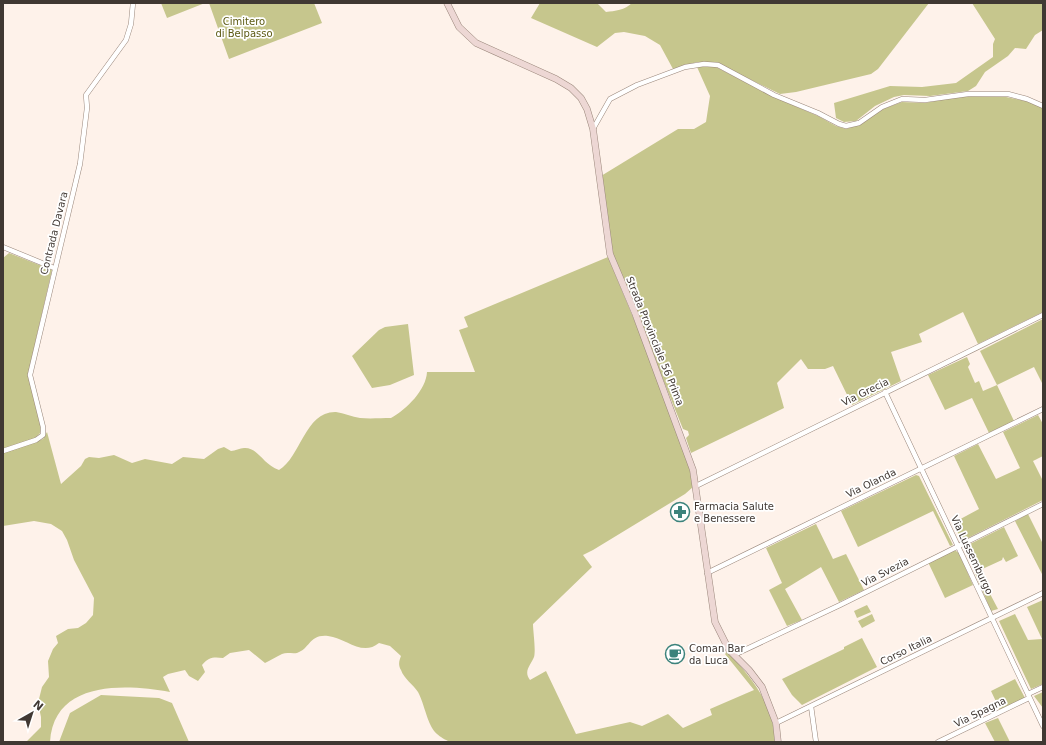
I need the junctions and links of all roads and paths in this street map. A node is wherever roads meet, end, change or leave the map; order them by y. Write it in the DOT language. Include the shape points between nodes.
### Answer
graph roads {
  1 [pos="133,3"];
  2 [pos="447,3"];
  3 [pos="1043,106"];
  4 [pos="593,129"];
  5 [pos="3,246"];
  6 [pos="54,268"];
  7 [pos="1043,315"];
  8 [pos="885,392"];
  9 [pos="1043,409"];
  10 [pos="3,451"];
  11 [pos="921,469"];
  12 [pos="696,486"];
  13 [pos="1043,504"];
  14 [pos="958,545"];
  15 [pos="707,573"];
  16 [pos="1043,593"];
  17 [pos="992,618"];
  18 [pos="734,655"];
  19 [pos="1043,687"];
  20 [pos="1029,696"];
  21 [pos="811,706"];
  22 [pos="776,723"];
  23 [pos="1043,726"];
  24 [pos="778,742"];
  25 [pos="816,742"];
  26 [pos="938,742"];
  1 -- 6 [label="street, Contrada Davara" via="126,40 86,95 80,164"];
  2 -- 4 [label="street, Strada Provinciale 56 Prima" via="459,27 476,43 556,78 571,88 587,109"];
  3 -- 4 [label="street" via="1027,99 1002,94 968,94 925,100 902,99 882,107 859,122 846,126 774,95 718,65 704,64 664,74 610,99"];
  4 -- 12 [label="street, Strada Provinciale 56 Prima" via="608,247 676,421"];
  5 -- 6 [label="street"];
  6 -- 10 [label="street, Contrada Davara" via="30,375 43,435 36,440"];
  7 -- 8 [label="street, Via Grecia"];
  8 -- 11 [label="street, Via Lussemburgo"];
  8 -- 12 [label="street, Via Grecia"];
  9 -- 11 [label="street, Via Olanda"];
  11 -- 14 [label="street, Via Lussemburgo"];
  11 -- 15 [label="street, Via Olanda"];
  12 -- 15 [label="street, Strada Provinciale 56 Prima"];
  13 -- 14 [label="street, Via Svezia"];
  14 -- 17 [label="street, Via Lussemburgo"];
  14 -- 18 [label="street, Via Svezia"];
  15 -- 18 [label="street, Strada Provinciale 56 Prima" via="715,622 724,643"];
  16 -- 17 [label="street, Corso Italia"];
  17 -- 20 [label="street, Via Lussemburgo"];
  17 -- 21 [label="street, Corso Italia"];
  18 -- 22 [label="street, Strada Provinciale 56 Prima" via="756,678"];
  19 -- 20 [label="street, Via Spagna"];
  20 -- 23 [label="street, Via Lussemburgo"];
  20 -- 26 [label="street, Via Spagna"];
  21 -- 22 [label="street, Corso Italia"];
  21 -- 25 [label="street"];
  22 -- 24 [label="street, Strada Provinciale 56 Prima"];
}
